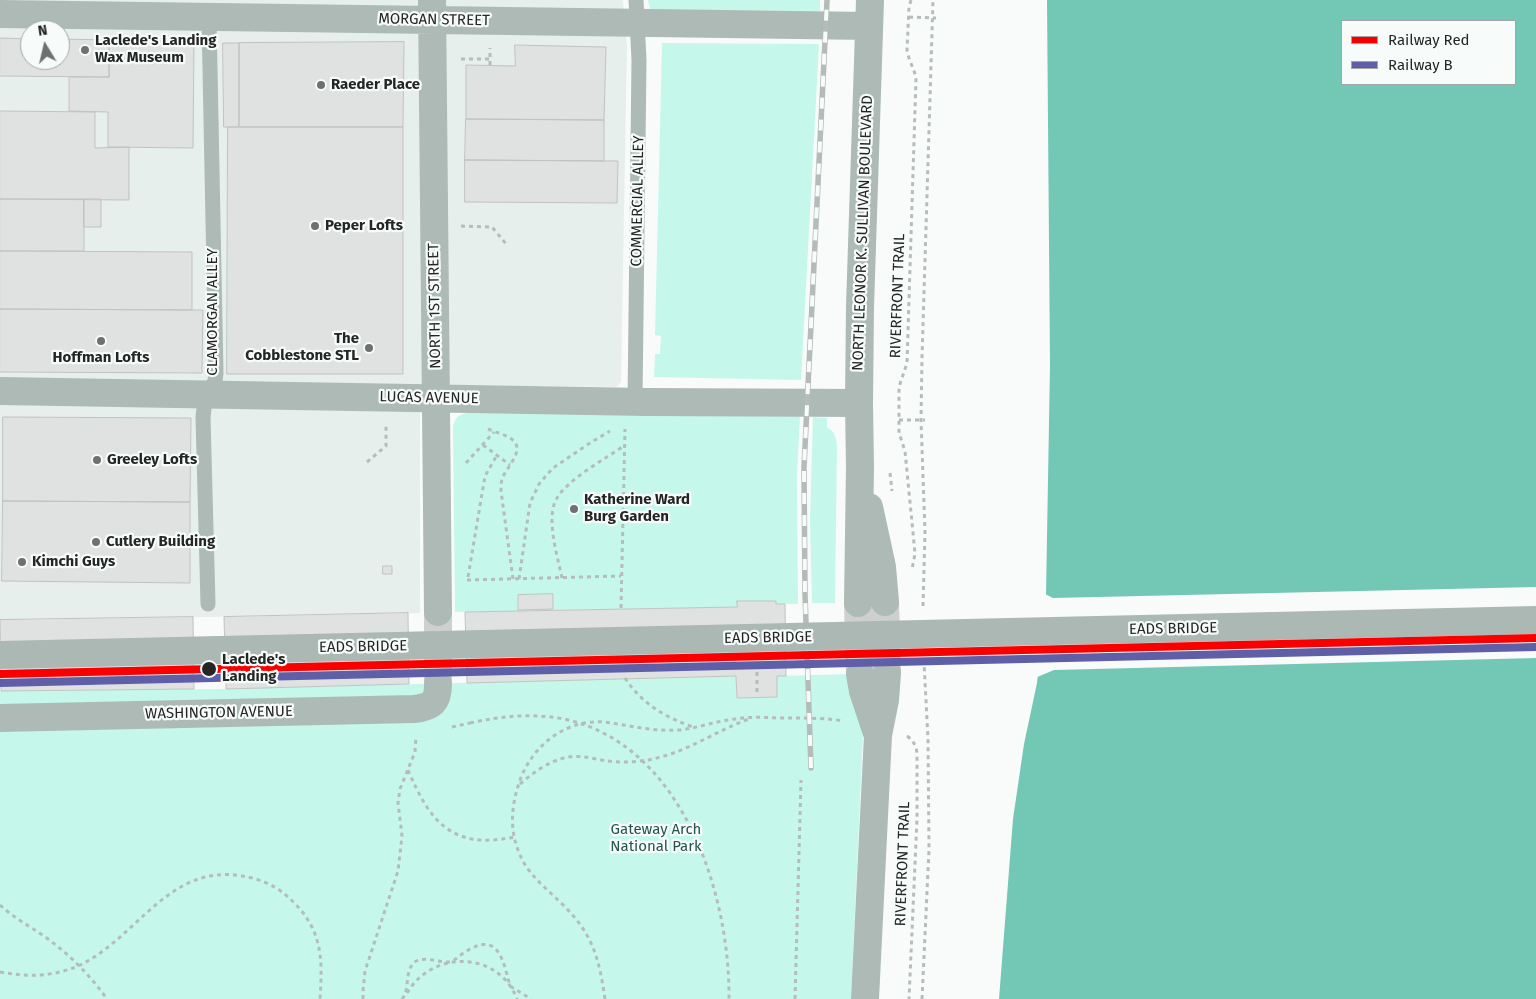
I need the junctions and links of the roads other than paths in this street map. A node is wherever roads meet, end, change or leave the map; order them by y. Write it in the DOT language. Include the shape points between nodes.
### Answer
graph roads {
  1 [pos="432,10"];
  2 [pos="637,12"];
  3 [pos="869,13"];
  4 [pos="0,14"];
  5 [pos="209,18"];
  6 [pos="0,391"];
  7 [pos="208,394"];
  8 [pos="436,398"];
  9 [pos="859,403"];
  10 [pos="630,413"];
  11 [pos="860,467"];
  12 [pos="885,602"];
  13 [pos="858,603"];
  14 [pos="208,604"];
  15 [pos="438,612"];
  16 [pos="1536,620"];
  17 [pos="0,655"];
  18 [pos="887,673"];
  19 [pos="860,674"];
  20 [pos="437,692"];
  21 [pos="0,718"];
  22 [pos="878,734"];
  23 [pos="865,999"];
  1 -- 2 [label="street, MORGAN STREET"];
  1 -- 5 [label="street, MORGAN STREET"];
  1 -- 8 [label="street, NORTH 1ST STREET"];
  2 -- 3 [label="street, MORGAN STREET"];
  2 -- 10 [label="lane, COMMERCIAL ALLEY" via="639,60"];
  3 -- 9 [label="street, NORTH LEONOR K. SULLIVAN BOULEVARD"];
  4 -- 5 [label="street, MORGAN STREET"];
  5 -- 7 [label="lane, CLAMORGAN ALLEY" via="216,373"];
  6 -- 7 [label="street, LUCAS AVENUE"];
  7 -- 8 [label="street, LUCAS AVENUE"];
  7 -- 14 [label="lane, CLAMORGAN ALLEY" via="203,416"];
  8 -- 10 [label="street, LUCAS AVENUE"];
  8 -- 15 [label="street, NORTH 1ST STREET"];
  9 -- 10 [label="street, LUCAS AVENUE"];
  9 -- 11 [label="street, NORTH LEONOR K. SULLIVAN BOULEVARD"];
  11 -- 12 [label="street, NORTH LEONOR K. SULLIVAN BOULEVARD" via="877,538"];
  11 -- 13 [label="street, NORTH LEONOR K. SULLIVAN BOULEVARD"];
  16 -- 17 [label="main road, EADS BRIDGE, bridge"];
  18 -- 22 [label="street"];
  19 -- 22 [label="street"];
  20 -- 21 [label="street, WASHINGTON AVENUE" via="431,704 423,708"];
  22 -- 23 [label="street"];
}
